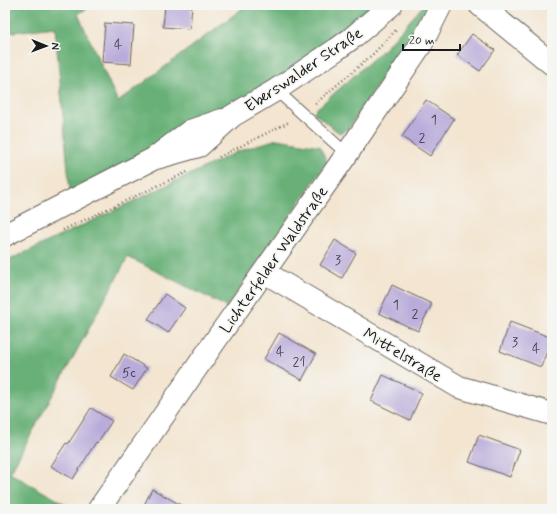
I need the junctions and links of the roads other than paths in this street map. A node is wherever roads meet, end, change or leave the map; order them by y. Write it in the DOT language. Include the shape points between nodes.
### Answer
graph roads {
  1 [pos="391,5"];
  2 [pos="441,5"];
  3 [pos="480,5"];
  4 [pos="552,64"];
  5 [pos="276,90"];
  6 [pos="347,154"];
  7 [pos="5,235"];
  8 [pos="264,272"];
  9 [pos="552,414"];
  10 [pos="100,509"];
  1 -- 5 [label="street, Eberswalder Straße" via="352,38"];
  2 -- 6 [label="street, Lichterfelder Waldstraße" via="422,43"];
  3 -- 4 [label="street"];
  5 -- 6 [label="lane"];
  5 -- 7 [label="street, Eberswalder Straße" via="232,116 190,132 153,159"];
  6 -- 8 [label="street, Lichterfelder Waldstraße"];
  8 -- 9 [label="street, Mittelstraße" via="459,387"];
  8 -- 10 [label="street, Lichterfelder Waldstraße"];
}
